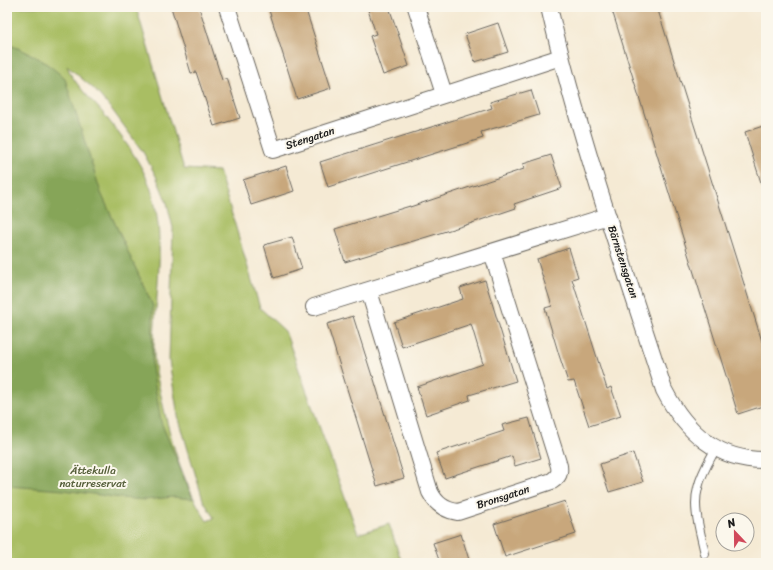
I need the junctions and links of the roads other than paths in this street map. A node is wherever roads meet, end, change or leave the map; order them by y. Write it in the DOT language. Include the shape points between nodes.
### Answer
graph roads {
  1 [pos="228,7"];
  2 [pos="416,7"];
  3 [pos="549,7"];
  4 [pos="561,57"];
  5 [pos="444,94"];
  6 [pos="608,216"];
  7 [pos="492,252"];
  8 [pos="369,291"];
  9 [pos="314,307"];
  10 [pos="716,448"];
  11 [pos="766,460"];
  12 [pos="705,554"];
  1 -- 5 [label="street, Stengatan" via="273,150"];
  2 -- 5 [label="street"];
  3 -- 4 [label="street, Bärnstensgatan"];
  4 -- 5 [label="street, Stengatan"];
  4 -- 6 [label="street, Bärnstensgatan"];
  6 -- 7 [label="street"];
  6 -- 10 [label="street, Bärnstensgatan" via="664,390 688,427"];
  7 -- 8 [label="street"];
  7 -- 8 [label="street, Bronsgatan" via="560,466 560,473 552,481 458,512 441,507 430,492"];
  8 -- 9 [label="street"];
  10 -- 11 [label="street, Bärnstensgatan" via="743,458"];
  10 -- 12 [label="lane" via="697,490 696,509"];
}
